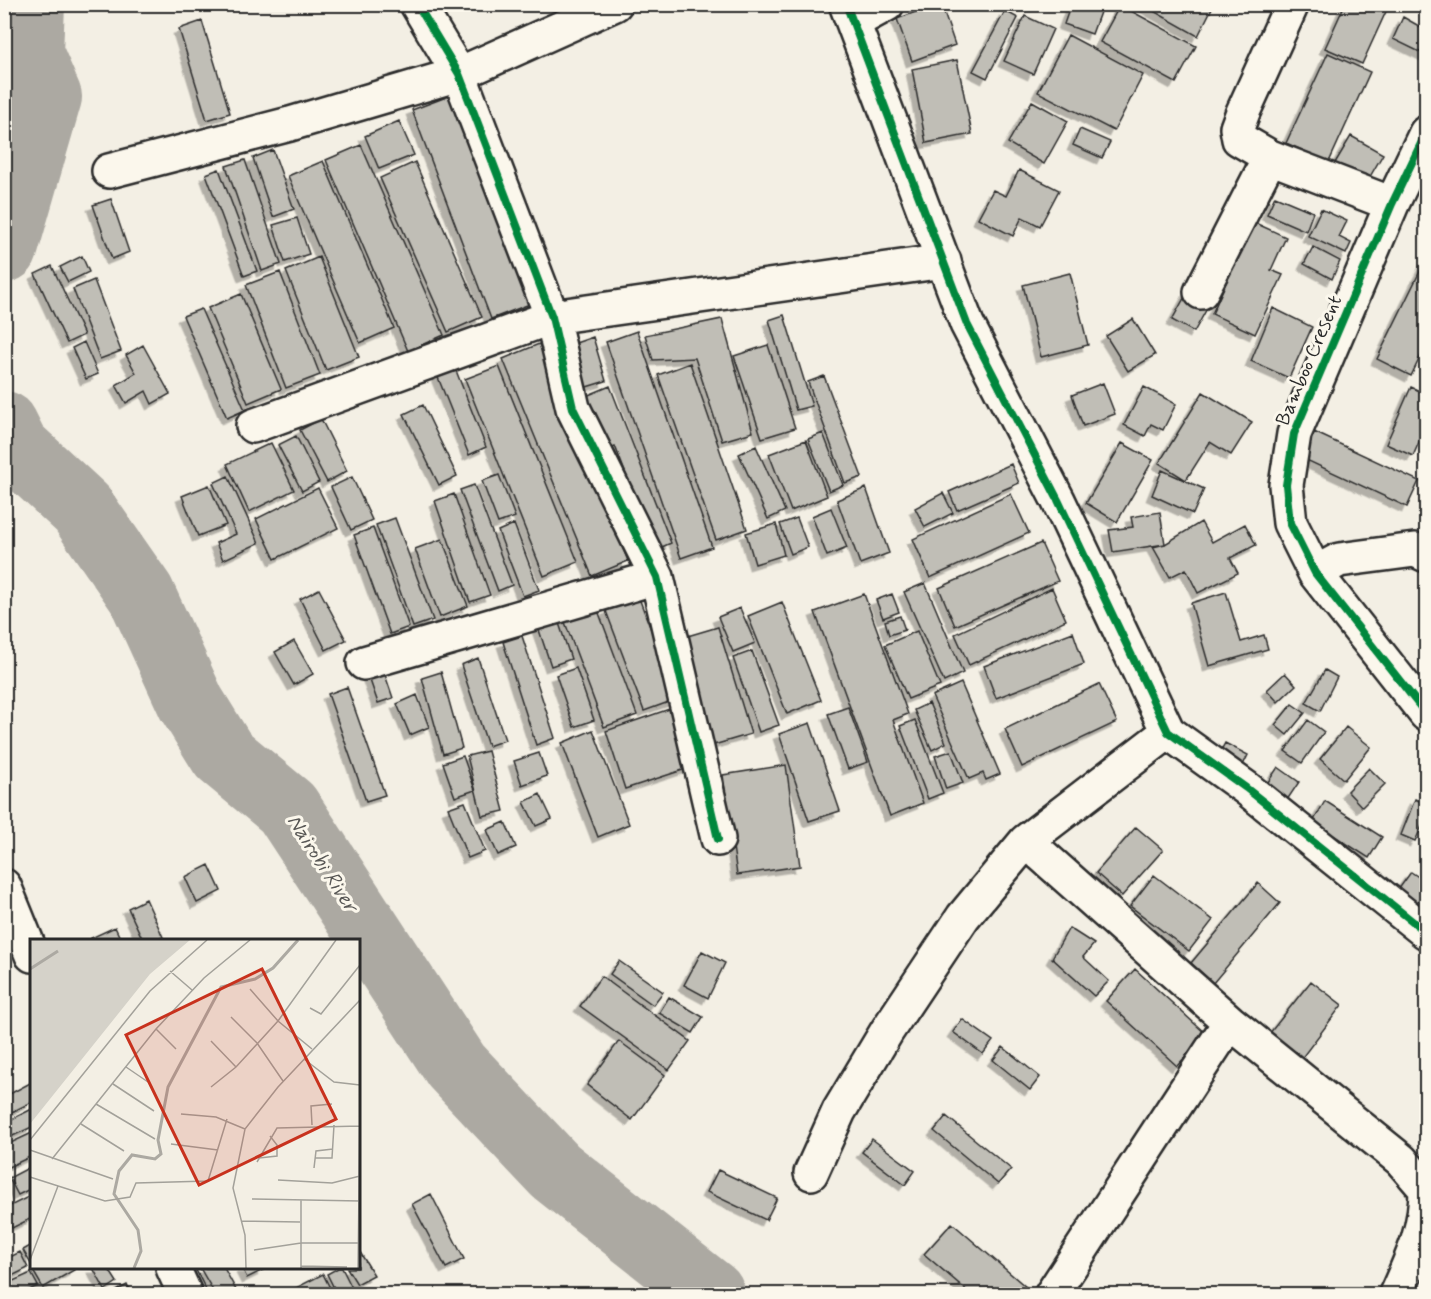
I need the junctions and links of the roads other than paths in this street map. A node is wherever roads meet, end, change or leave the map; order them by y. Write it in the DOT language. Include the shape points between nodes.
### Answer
graph roads {
  1 [pos="417,4"];
  2 [pos="615,4"];
  3 [pos="887,4"];
  4 [pos="1292,4"];
  5 [pos="850,13"];
  6 [pos="459,74"];
  7 [pos="1426,133"];
  8 [pos="1270,157"];
  9 [pos="109,171"];
  10 [pos="1392,204"];
  11 [pos="944,261"];
  12 [pos="1201,292"];
  13 [pos="552,317"];
  14 [pos="253,426"];
  15 [pos="1426,555"];
  16 [pos="1315,573"];
  17 [pos="657,577"];
  18 [pos="363,663"];
  19 [pos="1426,714"];
  20 [pos="1168,732"];
  21 [pos="718,839"];
  22 [pos="1026,842"];
  23 [pos="4,886"];
  24 [pos="1426,932"];
  25 [pos="30,950"];
  26 [pos="1230,1022"];
  27 [pos="811,1173"];
  28 [pos="173,1269"];
  29 [pos="185,1294"];
  30 [pos="1052,1294"];
  31 [pos="1396,1294"];
  1 -- 6 [label="street"];
  2 -- 6 [label="street"];
  3 -- 5 [label="street"];
  4 -- 8 [label="street" via="1237,128 1239,139"];
  5 -- 11 [label="street"];
  6 -- 9 [label="street" via="290,124"];
  6 -- 13 [label="street"];
  7 -- 10 [label="street, Bamboo Cresent"];
  8 -- 10 [label="street"];
  8 -- 12 [label="street"];
  10 -- 16 [label="street, Bamboo Cresent" via="1294,434 1286,485 1290,523"];
  11 -- 13 [label="street"];
  11 -- 20 [label="street" via="968,324 1058,500"];
  13 -- 14 [label="street"];
  13 -- 17 [label="street" via="573,408"];
  15 -- 16 [label="street" via="1415,550 1339,560"];
  16 -- 19 [label="street, Bamboo Cresent"];
  17 -- 18 [label="street"];
  17 -- 21 [label="street"];
  20 -- 22 [label="street"];
  20 -- 24 [label="street" via="1246,788"];
  22 -- 26 [label="street"];
  22 -- 27 [label="street" via="963,917 887,1031 839,1111"];
  23 -- 25 [label="street"];
  26 -- 30 [label="street"];
  26 -- 31 [label="street" via="1401,1160 1426,1189 1426,1216"];
  28 -- 29 [label="street"];
}
